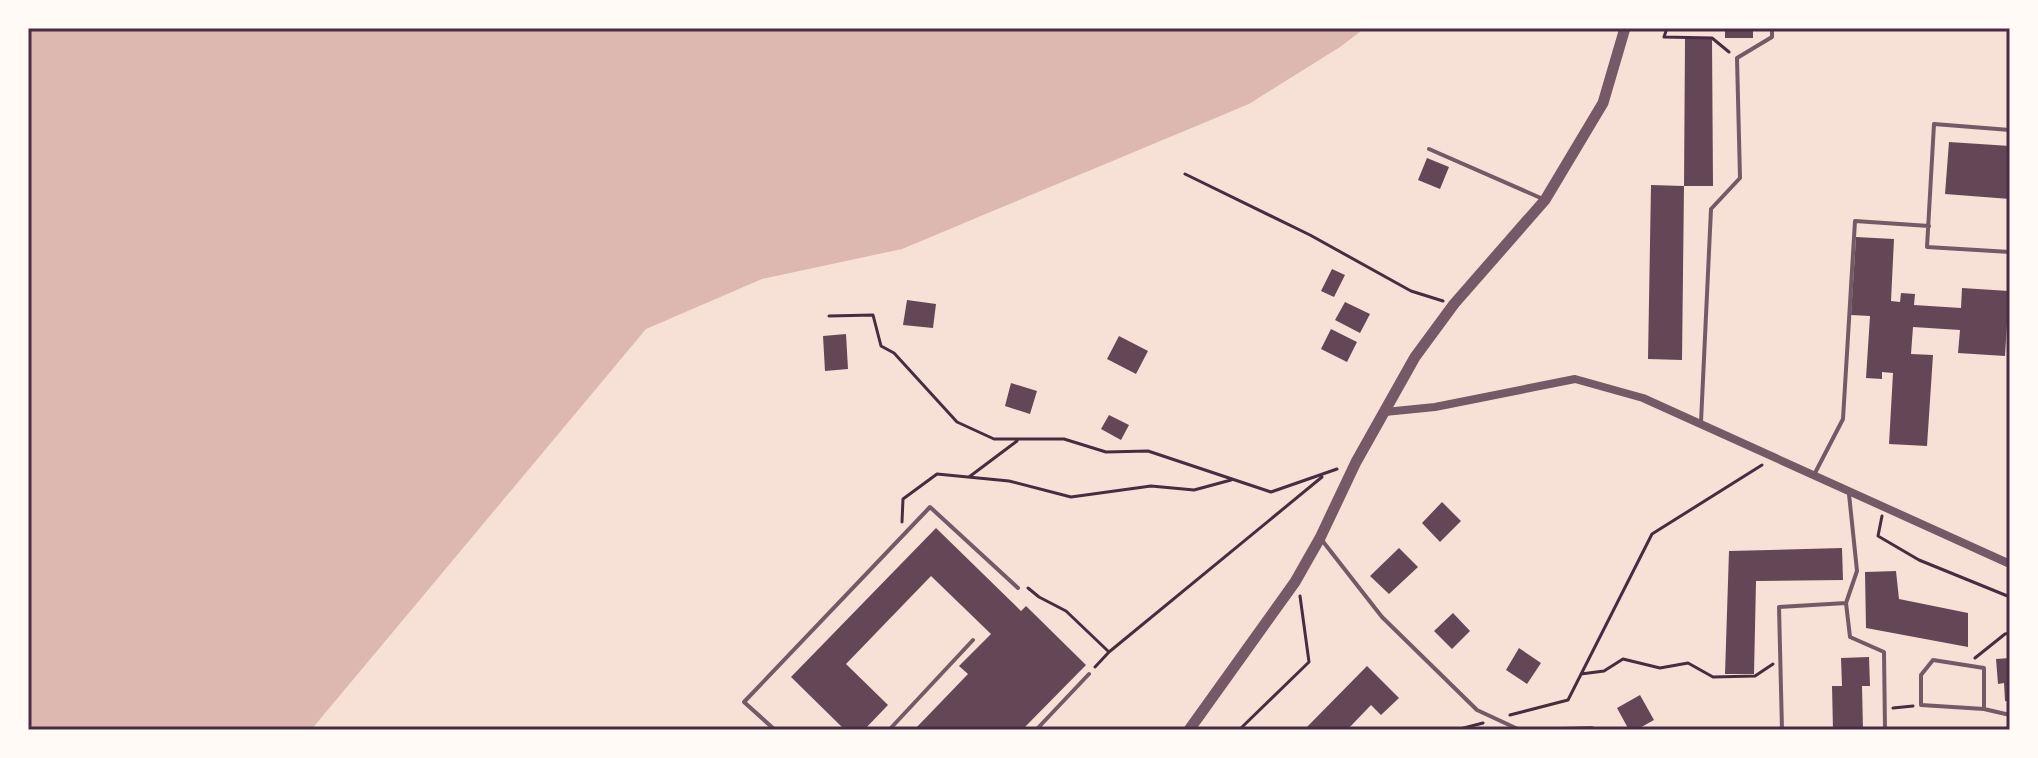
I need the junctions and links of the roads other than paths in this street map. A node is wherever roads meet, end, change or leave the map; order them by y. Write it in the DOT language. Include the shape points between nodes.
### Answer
graph roads {
  1 [pos="1625,28"];
  2 [pos="1772,28"];
  3 [pos="2010,130"];
  4 [pos="1429,149"];
  5 [pos="1545,200"];
  6 [pos="1929,226"];
  7 [pos="2010,252"];
  8 [pos="1385,412"];
  9 [pos="1701,425"];
  10 [pos="1814,475"];
  11 [pos="1849,491"];
  12 [pos="1320,538"];
  13 [pos="2010,564"];
  14 [pos="1018,588"];
  15 [pos="1846,603"];
  16 [pos="973,640"];
  17 [pos="1089,674"];
  18 [pos="1984,709"];
  19 [pos="2010,715"];
  20 [pos="775,730"];
  21 [pos="889,730"];
  22 [pos="1036,730"];
  23 [pos="1189,730"];
  24 [pos="1520,730"];
  25 [pos="1530,730"];
  26 [pos="1592,730"];
  27 [pos="1782,730"];
  28 [pos="1885,730"];
  1 -- 5 [label="street" via="1603,103"];
  2 -- 9 [label="lane" via="1772,37 1737,58 1740,178 1711,209"];
  3 -- 6 [label="lane" via="1934,124"];
  4 -- 5 [label="lane"];
  5 -- 8 [label="street" via="1454,304 1415,357"];
  6 -- 7 [label="lane" via="1927,247"];
  6 -- 10 [label="lane" via="1855,221 1843,419"];
  8 -- 9 [label="street" via="1575,379 1643,398"];
  8 -- 12 [label="street"];
  9 -- 10 [label="street"];
  10 -- 11 [label="street"];
  11 -- 13 [label="street"];
  11 -- 15 [label="lane" via="1857,571"];
  12 -- 23 [label="street"];
  12 -- 24 [label="lane" via="1382,617 1477,710"];
  14 -- 20 [label="lane" via="930,507 744,702"];
  15 -- 27 [label="lane" via="1779,607"];
  15 -- 28 [label="lane" via="1850,637 1884,652"];
  16 -- 21 [label="lane"];
  17 -- 22 [label="lane"];
  18 -- 18 [label="lane" via="1921,705 1921,675 1933,660 1984,668"];
  18 -- 19 [label="lane"];
  25 -- 26 [label="lane"];
}
